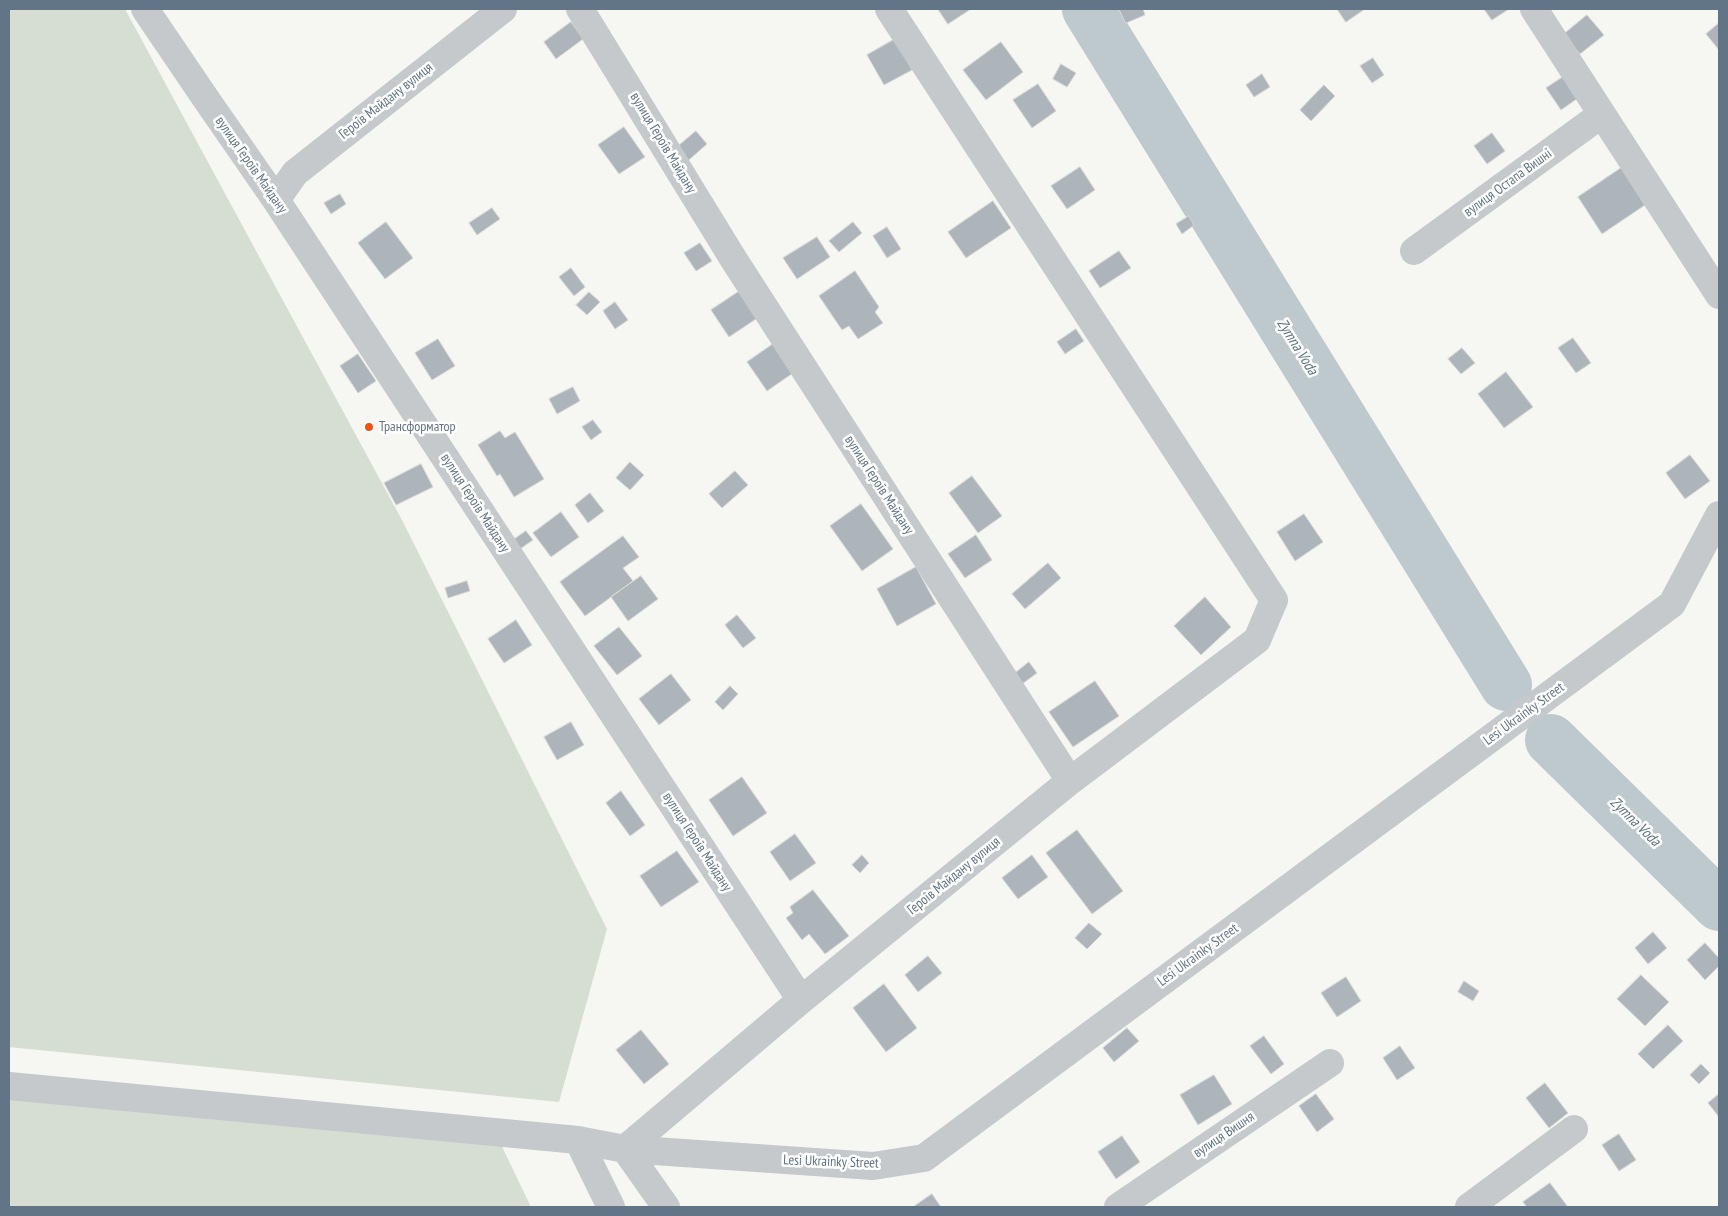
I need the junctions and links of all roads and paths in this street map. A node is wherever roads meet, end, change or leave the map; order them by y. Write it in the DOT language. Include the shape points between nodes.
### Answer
graph roads {
  1 [pos="145,9"];
  2 [pos="503,9"];
  3 [pos="580,9"];
  4 [pos="889,9"];
  5 [pos="1534,9"];
  6 [pos="1602,114"];
  7 [pos="276,200"];
  8 [pos="1414,251"];
  9 [pos="1719,295"];
  10 [pos="1719,515"];
  11 [pos="1070,781"];
  12 [pos="801,1000"];
  13 [pos="1330,1063"];
  14 [pos="9,1086"];
  15 [pos="1574,1129"];
  16 [pos="578,1140"];
  17 [pos="625,1149"];
  18 [pos="611,1207"];
  19 [pos="666,1207"];
  20 [pos="1118,1207"];
  21 [pos="1469,1207"];
  1 -- 7 [label="street, вулиця Героїв Майдану"];
  2 -- 7 [label="street, Героїв Майдану вулиця" via="295,173"];
  3 -- 11 [label="street, вулиця Героїв Майдану" via="734,260"];
  4 -- 11 [label="street, Героїв Майдану вулиця" via="1274,600 1257,640"];
  5 -- 6 [label="street"];
  6 -- 8 [label="street, вулиця Остапа Вишні"];
  6 -- 9 [label="street"];
  7 -- 12 [label="street, вулиця Героїв Майдану"];
  10 -- 17 [label="street, Lesi Ukrainky Street" via="1672,604 924,1158 873,1166"];
  11 -- 12 [label="street, Героїв Майдану вулиця"];
  12 -- 17 [label="street, Героїв Майдану вулиця"];
  13 -- 20 [label="street, вулиця Вишня"];
  14 -- 16 [label="street, Lesi Ukrainky Street"];
  15 -- 21 [label="street"];
  16 -- 17 [label="street, Lesi Ukrainky Street"];
  16 -- 18 [label="street"];
  17 -- 19 [label="street"];
}
